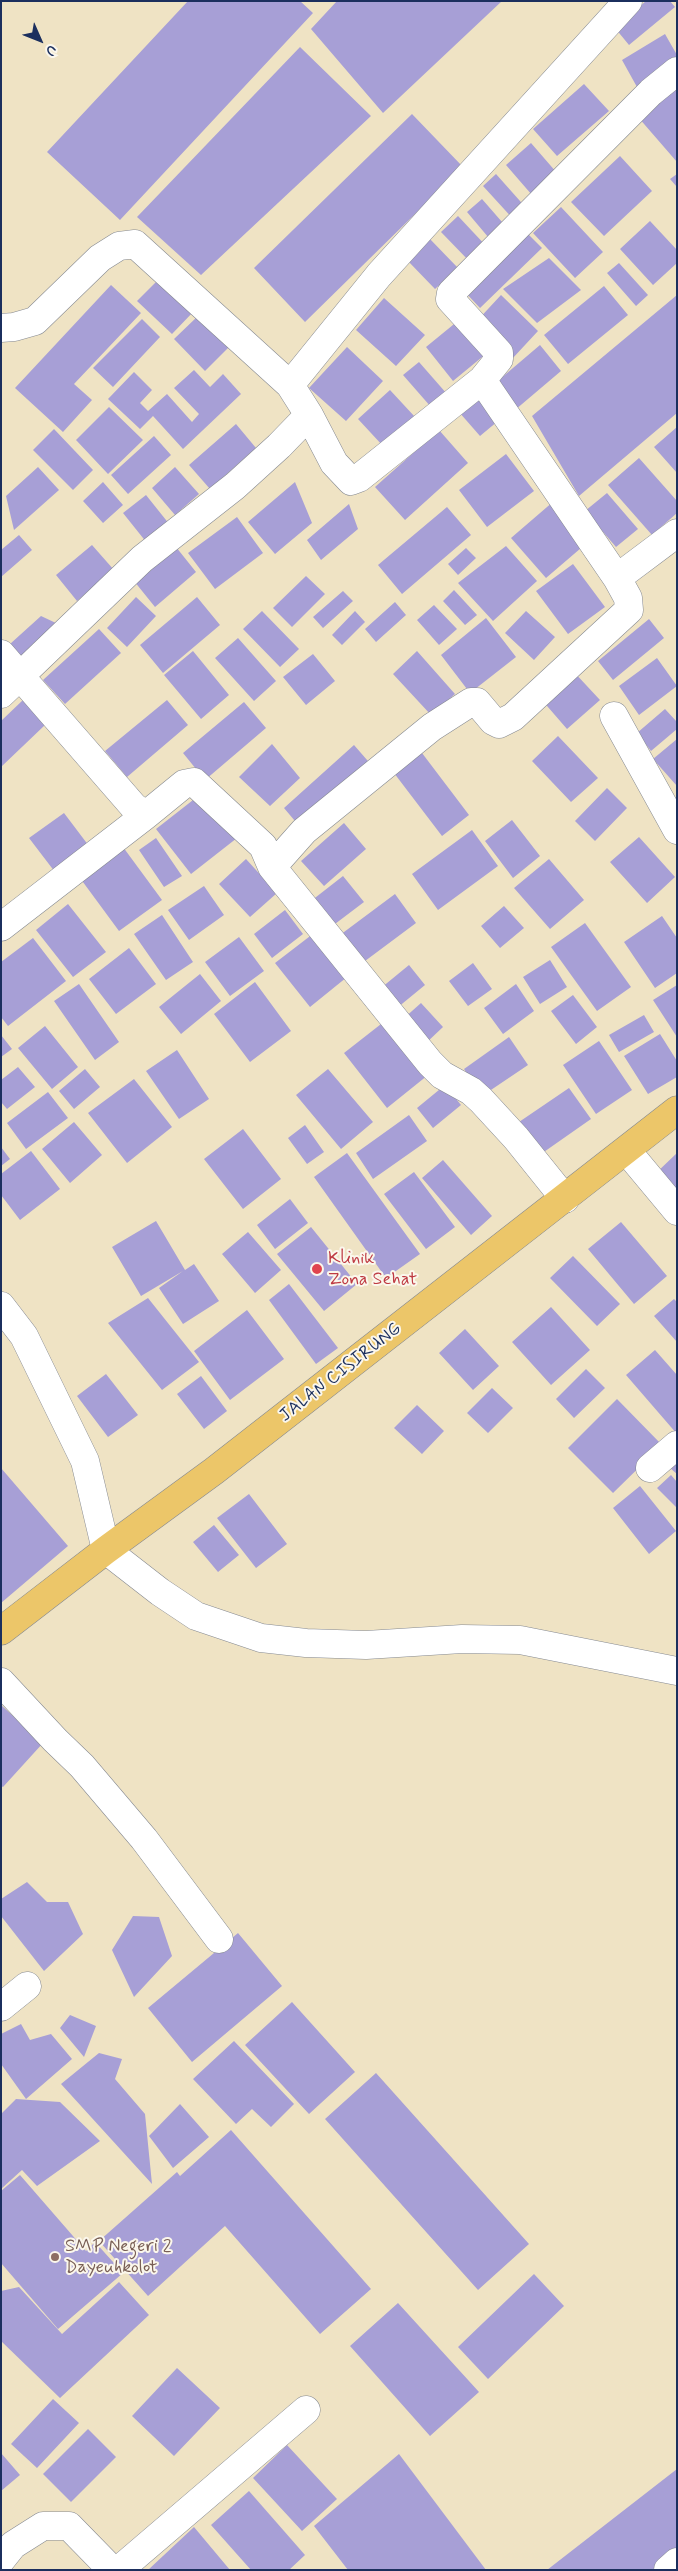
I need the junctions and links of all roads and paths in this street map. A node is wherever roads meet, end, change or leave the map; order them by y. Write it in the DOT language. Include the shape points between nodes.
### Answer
graph roads {
  1 [pos="628,1"];
  2 [pos="677,72"];
  3 [pos="1,328"];
  4 [pos="482,380"];
  5 [pos="290,385"];
  6 [pos="309,415"];
  7 [pos="677,533"];
  8 [pos="618,578"];
  9 [pos="1,654"];
  10 [pos="11,685"];
  11 [pos="614,716"];
  12 [pos="146,815"];
  13 [pos="677,830"];
  14 [pos="272,867"];
  15 [pos="1,927"];
  16 [pos="677,1110"];
  17 [pos="627,1151"];
  18 [pos="565,1200"];
  19 [pos="677,1210"];
  20 [pos="1,1306"];
  21 [pos="677,1444"];
  22 [pos="650,1468"];
  23 [pos="106,1550"];
  24 [pos="1,1631"];
  25 [pos="677,1671"];
  26 [pos="1,1682"];
  27 [pos="219,1939"];
  28 [pos="27,1986"];
  29 [pos="1,2007"];
  30 [pos="306,2410"];
  31 [pos="1,2560"];
  32 [pos="677,2562"];
  33 [pos="112,2570"];
  34 [pos="119,2570"];
  35 [pos="668,2570"];
  1 -- 5 [label="street" via="379,275"];
  2 -- 4 [label="street" via="651,92 452,293 450,299 499,353 499,359"];
  3 -- 5 [label="street" via="34,321 100,258 119,246 135,244"];
  4 -- 6 [label="street" via="359,478 351,481 334,463"];
  4 -- 8 [label="street"];
  5 -- 6 [label="street"];
  6 -- 10 [label="street" via="235,486 142,558"];
  7 -- 8 [label="street"];
  8 -- 14 [label="street" via="628,598 629,610 513,717 498,724 477,702 471,702 432,727 304,831"];
  9 -- 10 [label="street"];
  10 -- 12 [label="street" via="134,807"];
  11 -- 13 [label="street"];
  12 -- 14 [label="street" via="184,784 194,782 263,846"];
  12 -- 15 [label="street"];
  14 -- 18 [label="street" via="430,1063 442,1076 481,1100"];
  16 -- 17 [label="main road, JALAN CISIRUNG"];
  17 -- 18 [label="main road, JALAN CISIRUNG"];
  17 -- 19 [label="street"];
  18 -- 23 [label="main road, JALAN CISIRUNG" via="214,1471"];
  20 -- 23 [label="street" via="24,1336 85,1461"];
  21 -- 22 [label="street"];
  23 -- 24 [label="main road, JALAN CISIRUNG"];
  23 -- 25 [label="street" via="196,1616 260,1638 366,1645 462,1639 520,1640"];
  26 -- 27 [label="street" via="101,1788"];
  28 -- 29 [label="street"];
  30 -- 34 [label="street"];
  31 -- 33 [label="street" via="13,2545 44,2526 69,2526"];
  32 -- 35 [label="street"];
}
